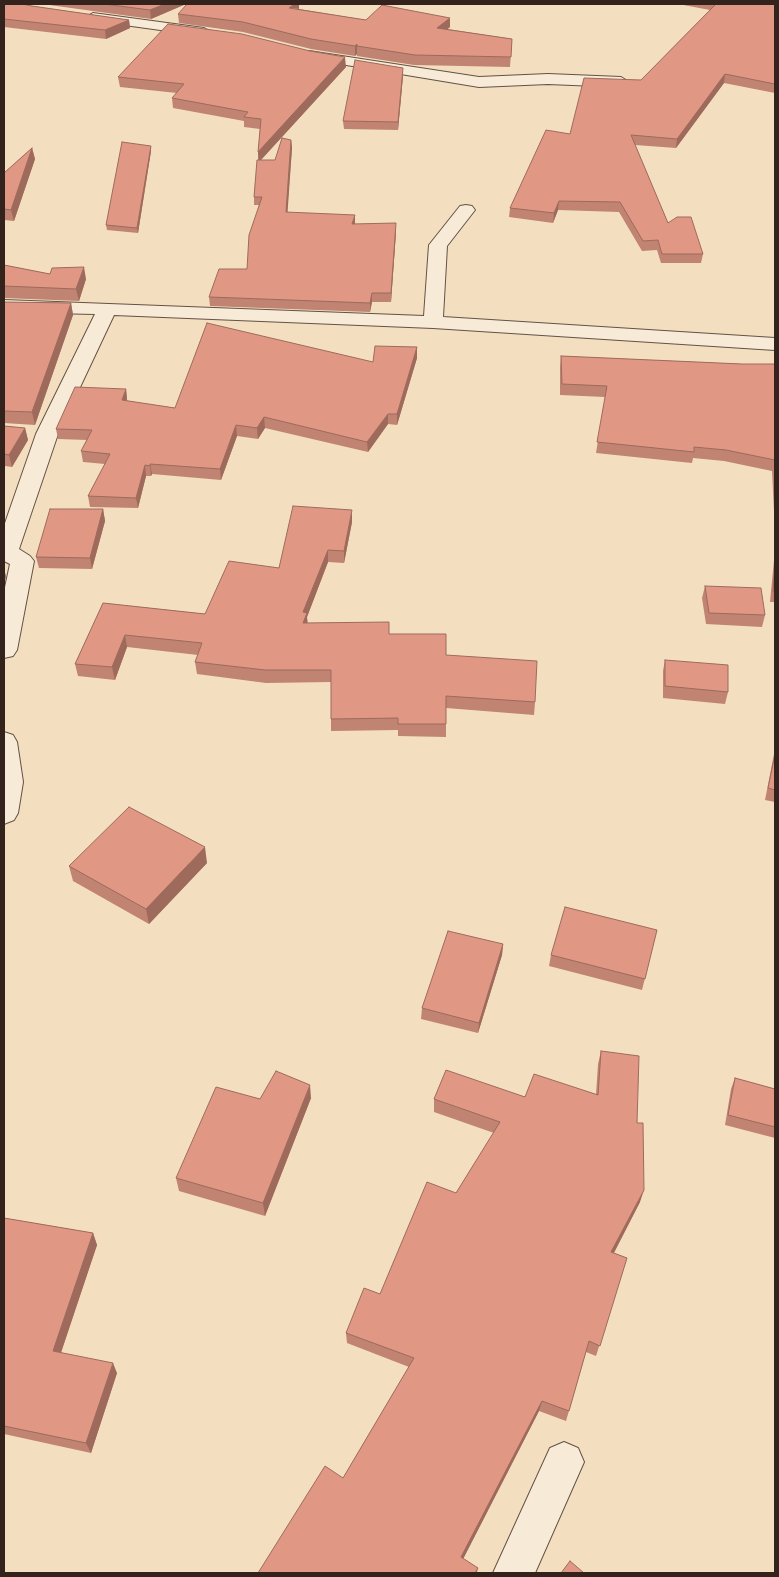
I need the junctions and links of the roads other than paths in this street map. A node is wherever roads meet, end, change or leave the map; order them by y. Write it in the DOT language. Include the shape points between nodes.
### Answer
graph roads {
  1 [pos="81,16"];
  2 [pos="214,34"];
  3 [pos="294,51"];
  4 [pos="636,82"];
  5 [pos="466,210"];
  6 [pos="4,308"];
  7 [pos="107,308"];
  8 [pos="433,322"];
  9 [pos="775,344"];
  10 [pos="5,552"];
  11 [pos="4,650"];
  12 [pos="4,742"];
  13 [pos="4,813"];
  14 [pos="564,1462"];
  15 [pos="514,1573"];
  1 -- 2 [label="street"];
  3 -- 4 [label="street" via="479,82 548,79"];
  5 -- 8 [label="street" via="438,245"];
  6 -- 7 [label="street"];
  7 -- 8 [label="street"];
  7 -- 10 [label="street" via="39,433"];
  8 -- 9 [label="street"];
  10 -- 11 [label="street" via="22,561"];
  12 -- 13 [label="street" via="9,782"];
  14 -- 15 [label="street"];
}
